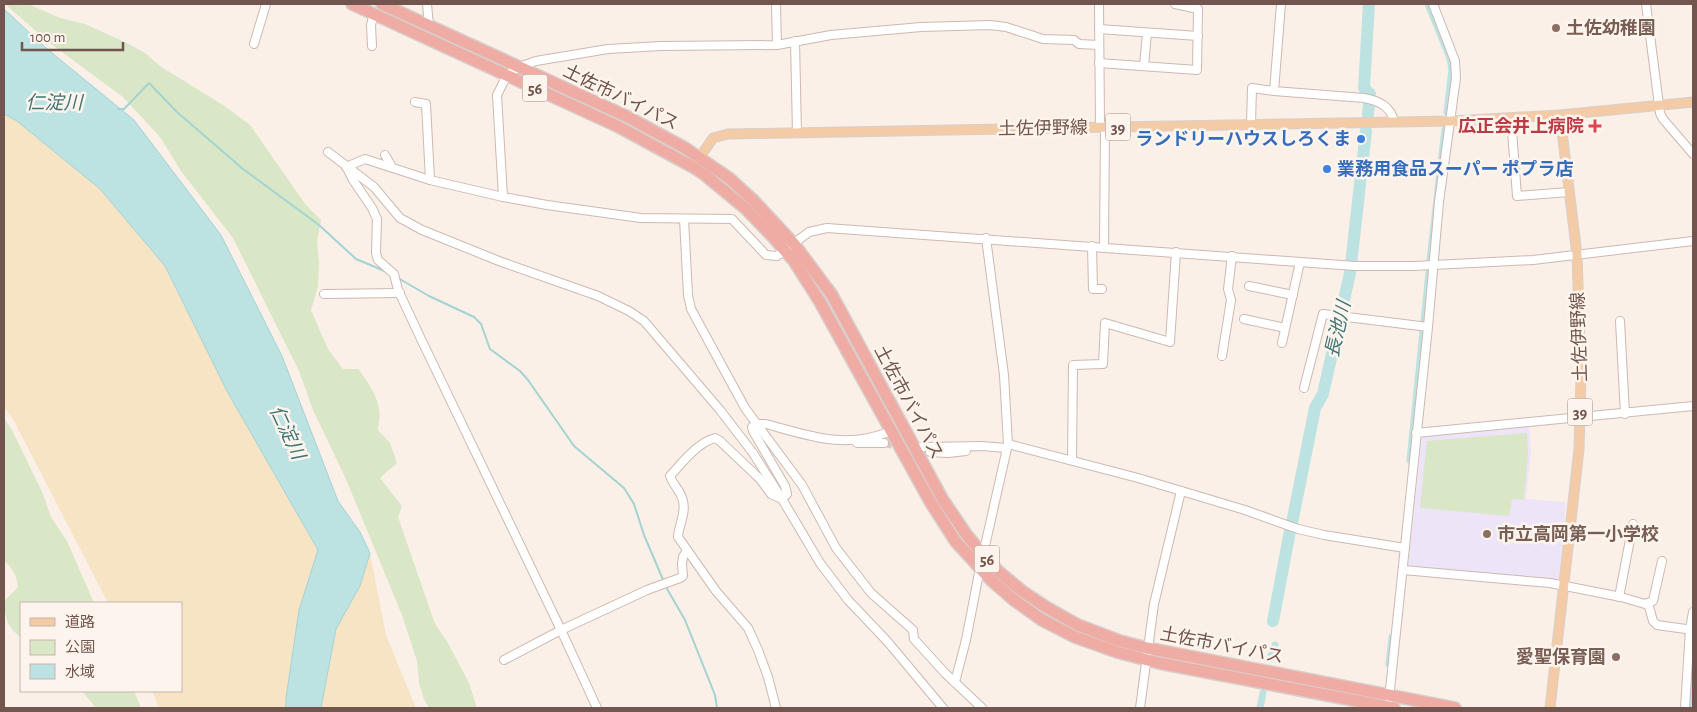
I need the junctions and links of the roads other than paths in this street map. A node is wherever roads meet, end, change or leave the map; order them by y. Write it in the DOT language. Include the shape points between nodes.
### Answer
graph roads {
  1 [pos="266,4"];
  2 [pos="352,4"];
  3 [pos="382,4"];
  4 [pos="427,4"];
  5 [pos="776,4"];
  6 [pos="1099,4"];
  7 [pos="1175,4"];
  8 [pos="1280,4"];
  9 [pos="1433,4"];
  10 [pos="1646,4"];
  11 [pos="376,8"];
  12 [pos="429,26"];
  13 [pos="1099,29"];
  14 [pos="1147,33"];
  15 [pos="1198,36"];
  16 [pos="795,41"];
  17 [pos="254,44"];
  18 [pos="777,45"];
  19 [pos="1099,45"];
  20 [pos="372,46"];
  21 [pos="1099,62"];
  22 [pos="1144,66"];
  23 [pos="519,67"];
  24 [pos="507,75"];
  25 [pos="1274,91"];
  26 [pos="415,102"];
  27 [pos="1693,102"];
  28 [pos="1659,105"];
  29 [pos="1560,115"];
  30 [pos="1510,118"];
  31 [pos="1451,121"];
  32 [pos="1394,122"];
  33 [pos="1251,124"];
  34 [pos="1102,127"];
  35 [pos="797,133"];
  36 [pos="328,152"];
  37 [pos="1693,154"];
  38 [pos="385,155"];
  39 [pos="696,162"];
  40 [pos="346,166"];
  41 [pos="392,167"];
  42 [pos="430,180"];
  43 [pos="1569,192"];
  44 [pos="503,197"];
  45 [pos="684,219"];
  46 [pos="986,238"];
  47 [pos="1693,241"];
  48 [pos="1092,246"];
  49 [pos="790,247"];
  50 [pos="1104,247"];
  51 [pos="1176,252"];
  52 [pos="1577,255"];
  53 [pos="1232,256"];
  54 [pos="1300,262"];
  55 [pos="1433,265"];
  56 [pos="1249,286"];
  57 [pos="1102,289"];
  58 [pos="400,293"];
  59 [pos="324,294"];
  60 [pos="1293,295"];
  61 [pos="1244,319"];
  62 [pos="1620,321"];
  63 [pos="1425,327"];
  64 [pos="1285,328"];
  65 [pos="1282,343"];
  66 [pos="1222,356"];
  67 [pos="1304,388"];
  68 [pos="1693,406"];
  69 [pos="1625,414"];
  70 [pos="1580,417"];
  71 [pos="756,424"];
  72 [pos="891,431"];
  73 [pos="1416,433"];
  74 [pos="831,441"];
  75 [pos="884,443"];
  76 [pos="982,446"];
  77 [pos="1007,446"];
  78 [pos="915,450"];
  79 [pos="930,452"];
  80 [pos="1072,460"];
  81 [pos="1180,491"];
  82 [pos="782,498"];
  83 [pos="1633,524"];
  84 [pos="1405,548"];
  85 [pos="687,550"];
  86 [pos="983,555"];
  87 [pos="1662,561"];
  88 [pos="980,568"];
  89 [pos="1403,570"];
  90 [pos="1564,586"];
  91 [pos="1618,597"];
  92 [pos="1648,603"];
  93 [pos="1693,612"];
  94 [pos="1692,629"];
  95 [pos="561,630"];
  96 [pos="1147,654"];
  97 [pos="504,660"];
  98 [pos="955,682"];
  99 [pos="976,702"];
  100 [pos="1390,705"];
  101 [pos="597,708"];
  102 [pos="776,708"];
  103 [pos="943,708"];
  104 [pos="970,708"];
  105 [pos="982,708"];
  106 [pos="1140,708"];
  107 [pos="1455,708"];
  108 [pos="1550,708"];
  109 [pos="1685,708"];
  1 -- 17 [label="street"];
  2 -- 11 [label="highway, 土佐市バイパス / 56"];
  3 -- 12 [label="highway, 土佐市バイパス / 56"];
  4 -- 12 [label="street"];
  5 -- 18 [label="street"];
  6 -- 13 [label="street"];
  7 -- 15 [label="street" via="1198,9"];
  8 -- 25 [label="street"];
  9 -- 31 [label="street" via="1456,61"];
  10 -- 28 [label="street"];
  11 -- 20 [label="street" via="371,25"];
  11 -- 24 [label="highway, 土佐市バイパス / 56"];
  12 -- 23 [label="highway, 土佐市バイパス / 56"];
  13 -- 14 [label="street"];
  13 -- 19 [label="street"];
  14 -- 15 [label="street"];
  14 -- 22 [label="street"];
  15 -- 22 [label="street" via="1196,74"];
  16 -- 18 [label="street"];
  16 -- 19 [label="street" via="920,27 990,25 1043,39"];
  16 -- 35 [label="street"];
  18 -- 23 [label="street" via="608,50 536,61"];
  19 -- 21 [label="street"];
  21 -- 22 [label="street"];
  21 -- 34 [label="street"];
  23 -- 24 [label="street"];
  23 -- 39 [label="highway, 土佐市バイパス / 56" via="626,116"];
  24 -- 39 [label="highway, 土佐市バイパス / 56"];
  24 -- 44 [label="street" via="497,95"];
  25 -- 32 [label="street" via="1374,100 1387,107"];
  25 -- 33 [label="street" via="1252,88"];
  26 -- 42 [label="street" via="426,104"];
  27 -- 28 [label="main road, 土佐伊野線 / 39"];
  28 -- 29 [label="main road, 土佐伊野線 / 39"];
  28 -- 37 [label="street" via="1663,119"];
  29 -- 30 [label="main road, 土佐伊野線 / 39"];
  29 -- 43 [label="main road, 土佐伊野線 / 39"];
  30 -- 31 [label="main road, 土佐伊野線 / 39"];
  30 -- 43 [label="street" via="1517,196"];
  31 -- 32 [label="main road, 土佐伊野線 / 39"];
  31 -- 55 [label="street"];
  32 -- 33 [label="main road, 土佐伊野線 / 39"];
  33 -- 34 [label="main road, 土佐伊野線 / 39"];
  34 -- 35 [label="main road, 土佐伊野線 / 39"];
  34 -- 50 [label="street"];
  35 -- 39 [label="main road, 土佐伊野線 / 39" via="718,136 709,141"];
  36 -- 40 [label="street"];
  38 -- 41 [label="street"];
  39 -- 49 [label="highway, 土佐市バイパス / 56" via="729,178 754,201"];
  40 -- 41 [label="street" via="365,159"];
  40 -- 58 [label="street" via="377,219 378,260 395,277"];
  40 -- 82 [label="street" via="374,187 400,218 422,230 598,296 644,321 720,410"];
  41 -- 42 [label="street"];
  42 -- 44 [label="street"];
  43 -- 52 [label="main road, 土佐伊野線 / 39"];
  44 -- 45 [label="street" via="642,218"];
  45 -- 49 [label="street" via="732,220 766,255 777,256"];
  45 -- 71 [label="street" via="691,309"];
  46 -- 48 [label="street"];
  46 -- 49 [label="street" via="827,228 809,232"];
  46 -- 77 [label="street" via="1004,375"];
  47 -- 52 [label="street"];
  48 -- 50 [label="street"];
  48 -- 57 [label="street" via="1093,289"];
  49 -- 72 [label="highway, 土佐市バイパス / 56"];
  49 -- 78 [label="highway, 土佐市バイパス / 56" via="832,295"];
  50 -- 51 [label="street"];
  51 -- 53 [label="street"];
  51 -- 80 [label="street" via="1170,342 1105,323 1103,364 1073,365"];
  52 -- 55 [label="street"];
  52 -- 70 [label="main road, 土佐伊野線 / 39"];
  53 -- 54 [label="street"];
  53 -- 66 [label="street" via="1228,289 1231,300"];
  54 -- 55 [label="street"];
  54 -- 60 [label="street"];
  55 -- 63 [label="street"];
  56 -- 60 [label="street"];
  58 -- 59 [label="street"];
  58 -- 95 [label="street"];
  60 -- 64 [label="street"];
  61 -- 64 [label="street"];
  62 -- 69 [label="street"];
  63 -- 67 [label="street" via="1323,314"];
  63 -- 73 [label="street"];
  64 -- 65 [label="street"];
  68 -- 69 [label="street"];
  69 -- 70 [label="street"];
  70 -- 73 [label="street"];
  70 -- 90 [label="main road, 土佐伊野線 / 39"];
  71 -- 74 [label="street"];
  71 -- 82 [label="street" via="753,431 785,486 787,494"];
  71 -- 98 [label="street" via="802,485 849,566 871,593 913,630 914,639"];
  72 -- 74 [label="street"];
  72 -- 88 [label="highway, 土佐市バイパス / 56" via="956,542"];
  73 -- 84 [label="street"];
  74 -- 75 [label="street" via="842,445"];
  76 -- 77 [label="street"];
  76 -- 78 [label="street" via="922,447"];
  76 -- 79 [label="street" via="948,454"];
  77 -- 80 [label="street"];
  77 -- 86 [label="street"];
  78 -- 86 [label="highway, 土佐市バイパス / 56" via="942,500"];
  80 -- 81 [label="street"];
  81 -- 84 [label="street" via="1298,529"];
  81 -- 96 [label="street" via="1154,604"];
  82 -- 85 [label="street" via="771,494 720,441 711,439 690,454 670,476 684,502 678,537"];
  82 -- 103 [label="street" via="820,563 848,600"];
  83 -- 91 [label="street"];
  84 -- 89 [label="street"];
  85 -- 95 [label="street" via="680,578"];
  85 -- 102 [label="street" via="748,628 768,677"];
  86 -- 88 [label="street"];
  86 -- 96 [label="highway, 土佐市バイパス / 56" via="999,572 1046,607 1078,625"];
  87 -- 92 [label="street" via="1653,601"];
  88 -- 96 [label="highway, 土佐市バイパス / 56" via="1014,600 1042,620 1117,652"];
  88 -- 98 [label="street"];
  89 -- 90 [label="street"];
  89 -- 100 [label="street"];
  90 -- 91 [label="street"];
  90 -- 108 [label="main road, 土佐伊野線 / 39"];
  91 -- 92 [label="street"];
  92 -- 94 [label="street" via="1657,625"];
  93 -- 94 [label="street"];
  94 -- 109 [label="street"];
  95 -- 97 [label="street"];
  95 -- 101 [label="street"];
  96 -- 100 [label="highway, 土佐市バイパス / 56"];
  96 -- 106 [label="street"];
  98 -- 99 [label="street"];
  99 -- 104 [label="street"];
  99 -- 105 [label="street"];
  100 -- 107 [label="highway, 土佐市バイパス / 56"];
}
